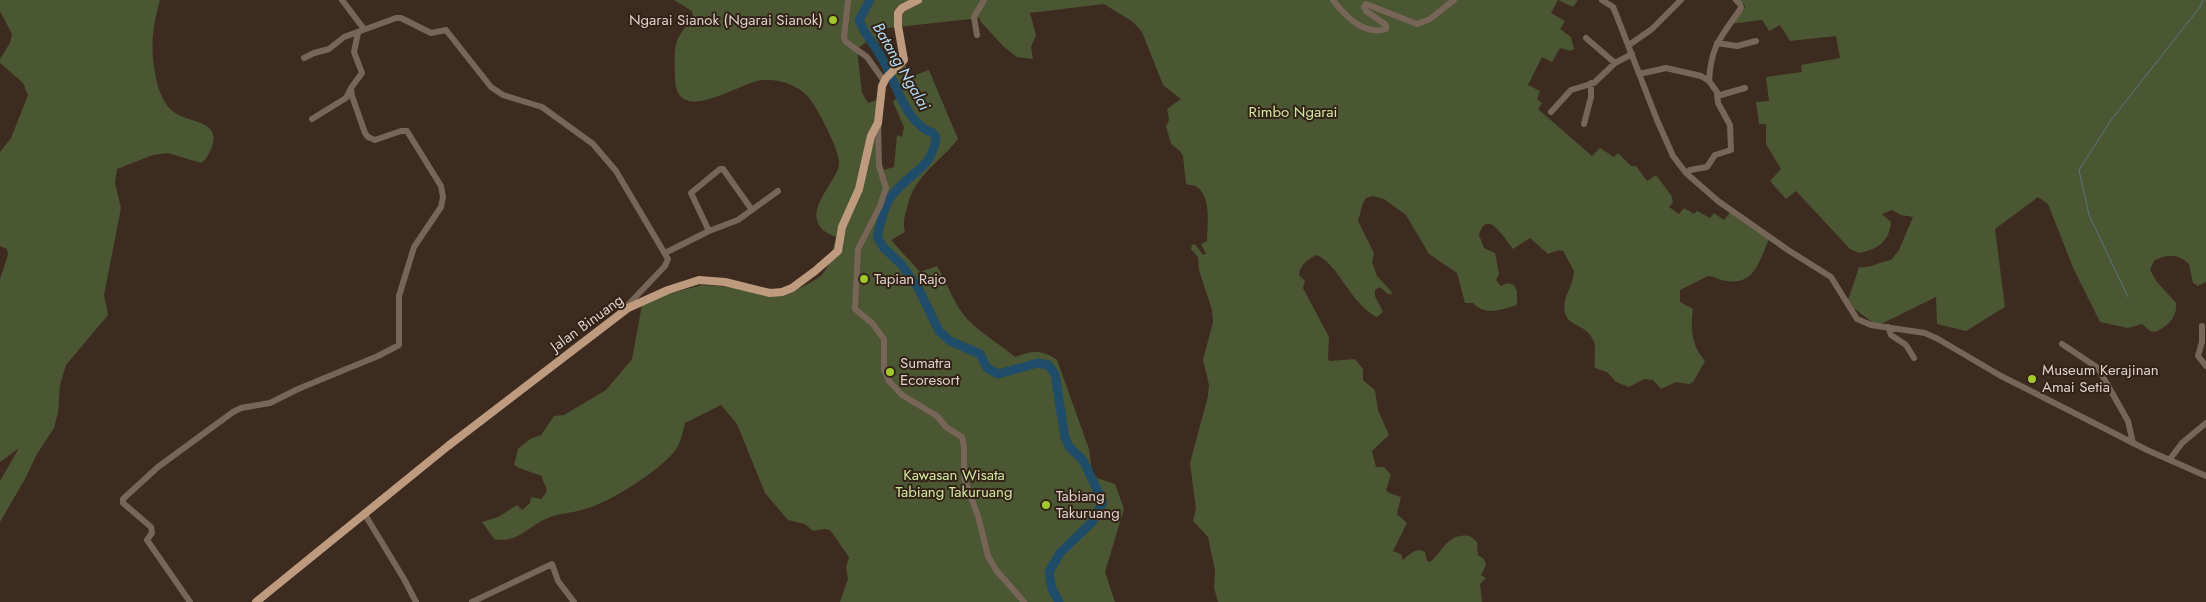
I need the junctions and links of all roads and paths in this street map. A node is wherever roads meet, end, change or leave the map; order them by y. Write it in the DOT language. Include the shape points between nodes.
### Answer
graph roads {
  1 [pos="342,0"];
  2 [pos="848,0"];
  3 [pos="918,0"];
  4 [pos="984,0"];
  5 [pos="1333,0"];
  6 [pos="1454,0"];
  7 [pos="1602,0"];
  8 [pos="1681,0"];
  9 [pos="1736,0"];
  10 [pos="1613,3"];
  11 [pos="361,31"];
  12 [pos="977,35"];
  13 [pos="1586,38"];
  14 [pos="1756,41"];
  15 [pos="1717,43"];
  16 [pos="1629,45"];
  17 [pos="1632,54"];
  18 [pos="304,58"];
  19 [pos="1615,63"];
  20 [pos="1639,74"];
  21 [pos="885,80"];
  22 [pos="1709,81"];
  23 [pos="1591,83"];
  24 [pos="351,88"];
  25 [pos="1745,88"];
  26 [pos="1717,96"];
  27 [pos="1551,112"];
  28 [pos="312,119"];
  29 [pos="878,123"];
  30 [pos="1584,124"];
  31 [pos="1686,173"];
  32 [pos="778,191"];
  33 [pos="752,210"];
  34 [pos="709,231"];
  35 [pos="665,253"];
  36 [pos="618,315"];
  37 [pos="2202,326"];
  38 [pos="1888,327"];
  39 [pos="2062,344"];
  40 [pos="1914,358"];
  41 [pos="2206,366"];
  42 [pos="2206,423"];
  43 [pos="2133,443"];
  44 [pos="2170,459"];
  45 [pos="2206,476"];
  46 [pos="364,513"];
  47 [pos="190,602"];
  48 [pos="256,602"];
  49 [pos="416,602"];
  50 [pos="472,602"];
  51 [pos="574,602"];
  52 [pos="1024,602"];
  1 -- 11 [label="street"];
  2 -- 21 [label="street" via="844,38 867,57"];
  3 -- 21 [label="main road" via="902,8 897,16 904,60"];
  4 -- 12 [label="street" via="974,17"];
  5 -- 6 [label="street" via="1357,25 1381,30 1386,29 1386,25 1366,11 1366,4 1417,24 1430,19"];
  7 -- 10 [label="street"];
  8 -- 16 [label="street" via="1652,29"];
  9 -- 15 [label="street" via="1741,8"];
  10 -- 16 [label="street"];
  11 -- 18 [label="street" via="344,37 329,49"];
  11 -- 24 [label="street" via="354,52 362,74"];
  11 -- 35 [label="street" via="396,18 431,33 446,30 491,87 503,95 542,107 593,144 616,171"];
  13 -- 19 [label="street"];
  14 -- 15 [label="street" via="1737,46"];
  15 -- 22 [label="street" via="1710,60"];
  16 -- 17 [label="street"];
  17 -- 19 [label="street"];
  17 -- 20 [label="street"];
  19 -- 23 [label="street"];
  20 -- 22 [label="street" via="1666,68"];
  20 -- 31 [label="street" via="1673,156"];
  21 -- 29 [label="main road, Jalan Binuang" via="880,94"];
  22 -- 26 [label="street"];
  23 -- 27 [label="street" via="1571,90"];
  23 -- 30 [label="street"];
  24 -- 28 [label="street" via="346,98"];
  24 -- 47 [label="street" via="368,137 379,140 407,131 437,179 443,197 441,207 414,247 399,296 399,345 270,403 232,412 158,467 124,497 123,503 151,527 152,533 147,540"];
  25 -- 26 [label="street"];
  26 -- 31 [label="street" via="1730,125 1731,150 1715,155 1707,167"];
  29 -- 36 [label="main road, Jalan Binuang" via="871,136 859,189 842,227 838,251 792,288 770,293 725,282 699,280 668,290"];
  29 -- 52 [label="street" via="878,166 886,188 858,249 855,309 884,339 884,370 892,385 962,437 964,478 988,556"];
  31 -- 38 [label="street" via="1718,201 1831,277 1857,319"];
  32 -- 33 [label="street"];
  33 -- 34 [label="street" via="738,220"];
  33 -- 34 [label="street" via="728,175 720,169 691,194"];
  34 -- 35 [label="street"];
  35 -- 36 [label="street" via="668,258 665,266"];
  36 -- 46 [label="main road, Jalan Binuang"];
  37 -- 41 [label="street" via="2198,356"];
  38 -- 40 [label="street" via="1891,335 1906,345"];
  38 -- 43 [label="street" via="1938,339 2001,376"];
  39 -- 43 [label="street" via="2098,368 2128,422"];
  42 -- 44 [label="street" via="2182,443"];
  43 -- 44 [label="street"];
  44 -- 45 [label="street"];
  46 -- 48 [label="main road, Jalan Binuang"];
  46 -- 49 [label="street"];
  50 -- 51 [label="street" via="552,564 560,584"];
}
